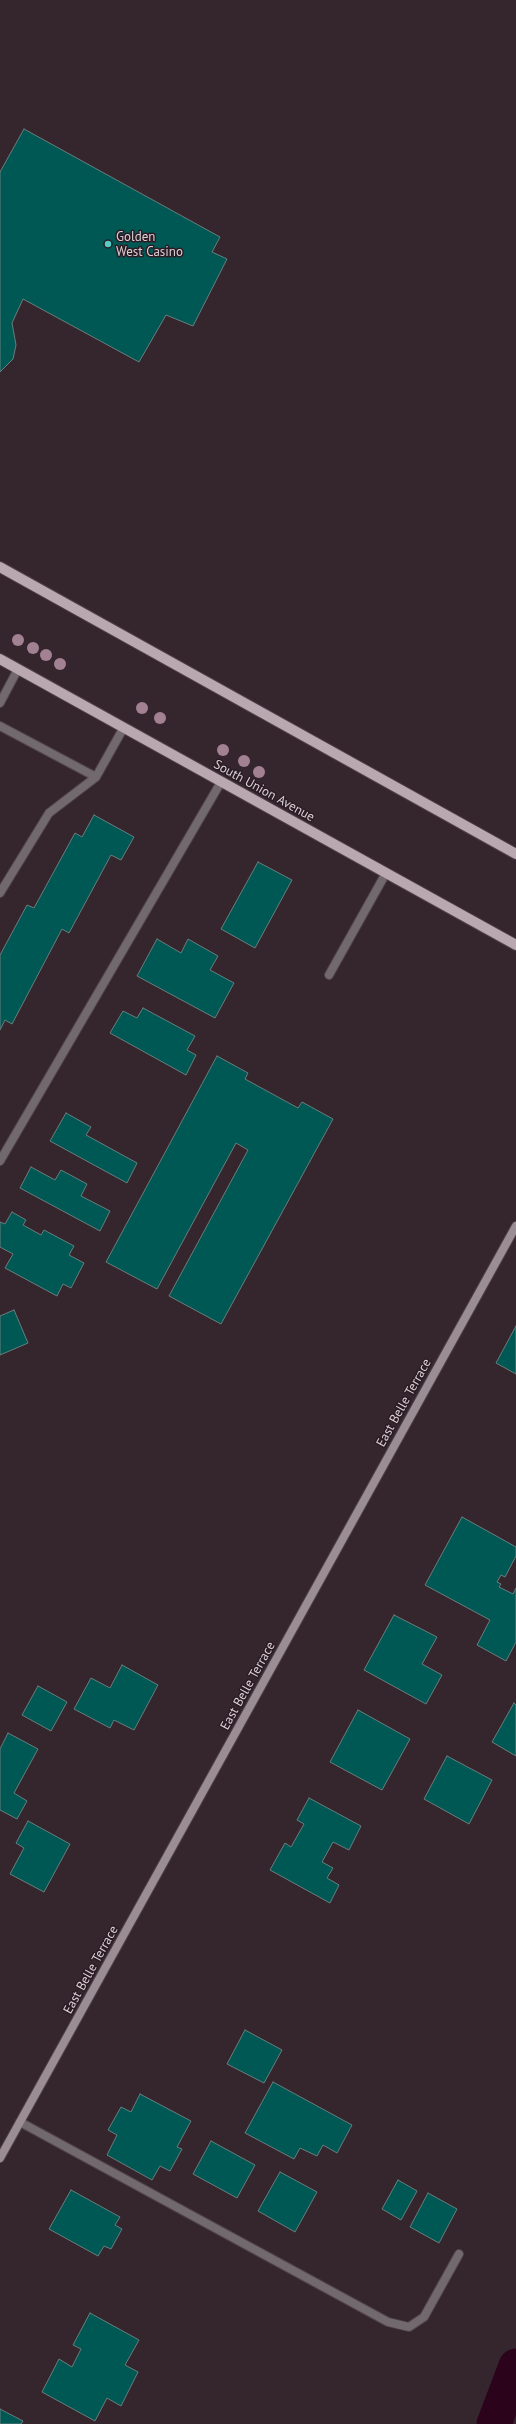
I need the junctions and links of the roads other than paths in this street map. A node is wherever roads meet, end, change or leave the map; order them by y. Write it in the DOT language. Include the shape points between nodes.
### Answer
graph roads {
  1 [pos="0,568"];
  2 [pos="0,659"];
  3 [pos="18,668"];
  4 [pos="0,703"];
  5 [pos="0,726"];
  6 [pos="124,727"];
  7 [pos="96,777"];
  8 [pos="221,782"];
  9 [pos="516,854"];
  10 [pos="386,873"];
  11 [pos="0,893"];
  12 [pos="516,945"];
  13 [pos="328,975"];
  14 [pos="0,1161"];
  15 [pos="516,1226"];
  16 [pos="20,2122"];
  17 [pos="0,2158"];
  18 [pos="459,2254"];
  1 -- 9 [label="main road"];
  2 -- 3 [label="main road, South Union Avenue"];
  3 -- 4 [label="lane"];
  3 -- 6 [label="main road, South Union Avenue"];
  5 -- 7 [label="lane"];
  6 -- 7 [label="lane"];
  6 -- 8 [label="main road, South Union Avenue"];
  7 -- 11 [label="lane" via="49,813"];
  8 -- 10 [label="main road, South Union Avenue"];
  8 -- 14 [label="lane"];
  10 -- 12 [label="main road, South Union Avenue"];
  10 -- 13 [label="lane"];
  15 -- 16 [label="street, East Belle Terrace"];
  16 -- 17 [label="street, East Belle Terrace"];
  16 -- 18 [label="lane" via="388,2322 409,2327 424,2317"];
}
